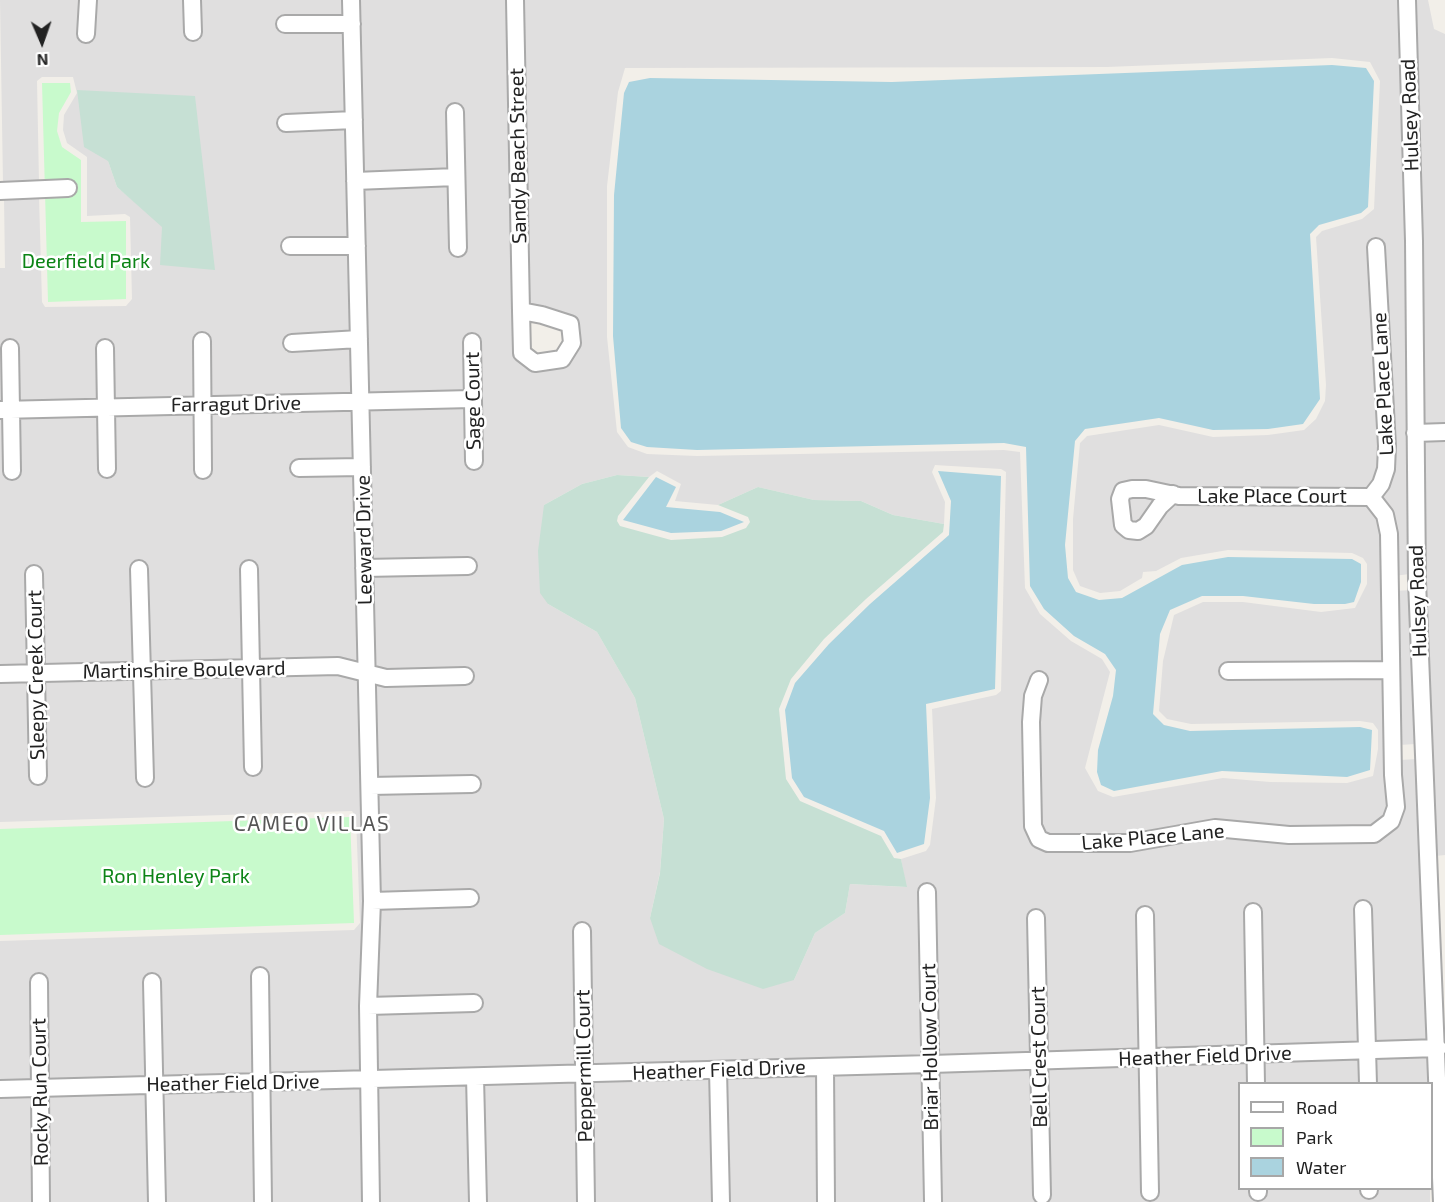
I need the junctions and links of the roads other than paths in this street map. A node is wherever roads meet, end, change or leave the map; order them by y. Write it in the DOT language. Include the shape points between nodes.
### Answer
graph roads {
  1 [pos="88,0"];
  2 [pos="192,0"];
  3 [pos="351,0"];
  4 [pos="515,0"];
  5 [pos="1407,0"];
  6 [pos="285,24"];
  7 [pos="352,24"];
  8 [pos="193,32"];
  9 [pos="86,34"];
  10 [pos="455,112"];
  11 [pos="354,120"];
  12 [pos="286,123"];
  13 [pos="456,177"];
  14 [pos="355,181"];
  15 [pos="68,188"];
  16 [pos="0,191"];
  17 [pos="290,246"];
  18 [pos="357,246"];
  19 [pos="1377,247"];
  20 [pos="458,248"];
  21 [pos="521,311"];
  22 [pos="359,339"];
  23 [pos="202,340"];
  24 [pos="472,342"];
  25 [pos="292,344"];
  26 [pos="10,348"];
  27 [pos="105,348"];
  28 [pos="472,399"];
  29 [pos="360,402"];
  30 [pos="202,405"];
  31 [pos="106,408"];
  32 [pos="6,410"];
  33 [pos="1445,432"];
  34 [pos="1415,433"];
  35 [pos="474,461"];
  36 [pos="362,467"];
  37 [pos="299,468"];
  38 [pos="107,469"];
  39 [pos="203,470"];
  40 [pos="12,471"];
  41 [pos="1173,494"];
  42 [pos="1371,497"];
  43 [pos="468,566"];
  44 [pos="139,568"];
  45 [pos="364,568"];
  46 [pos="249,569"];
  47 [pos="34,574"];
  48 [pos="1417,582"];
  49 [pos="1389,584"];
  50 [pos="251,668"];
  51 [pos="1391,670"];
  52 [pos="143,671"];
  53 [pos="1228,671"];
  54 [pos="36,673"];
  55 [pos="368,673"];
  56 [pos="0,674"];
  57 [pos="465,676"];
  58 [pos="1039,680"];
  59 [pos="1423,751"];
  60 [pos="1394,752"];
  61 [pos="253,767"];
  62 [pos="38,776"];
  63 [pos="145,778"];
  64 [pos="472,784"];
  65 [pos="370,786"];
  66 [pos="927,892"];
  67 [pos="470,898"];
  68 [pos="372,901"];
  69 [pos="1363,909"];
  70 [pos="1253,912"];
  71 [pos="1145,915"];
  72 [pos="1036,918"];
  73 [pos="582,931"];
  74 [pos="1439,951"];
  75 [pos="260,976"];
  76 [pos="39,982"];
  77 [pos="152,982"];
  78 [pos="474,1003"];
  79 [pos="368,1006"];
  80 [pos="1438,1048"];
  81 [pos="1367,1051"];
  82 [pos="1256,1054"];
  83 [pos="1148,1058"];
  84 [pos="1039,1061"];
  85 [pos="932,1064"];
  86 [pos="825,1067"];
  87 [pos="718,1070"];
  88 [pos="584,1074"];
  89 [pos="476,1077"];
  90 [pos="368,1079"];
  91 [pos="262,1082"];
  92 [pos="1257,1082"];
  93 [pos="1368,1082"];
  94 [pos="154,1085"];
  95 [pos="40,1088"];
  96 [pos="0,1089"];
  97 [pos="1150,1192"];
  98 [pos="1042,1195"];
  99 [pos="933,1201"];
  100 [pos="41,1202"];
  101 [pos="157,1202"];
  102 [pos="263,1202"];
  103 [pos="370,1202"];
  104 [pos="478,1202"];
  105 [pos="586,1202"];
  106 [pos="721,1202"];
  107 [pos="826,1202"];
  108 [pos="1442,1202"];
  1 -- 9 [label="street"];
  2 -- 8 [label="street"];
  3 -- 7 [label="street, Leeward Drive"];
  4 -- 21 [label="street, Sandy Beach Street"];
  5 -- 34 [label="street, Hulsey Road"];
  6 -- 7 [label="street"];
  7 -- 11 [label="street, Leeward Drive"];
  10 -- 13 [label="street"];
  11 -- 12 [label="street"];
  11 -- 14 [label="street, Leeward Drive"];
  13 -- 14 [label="street"];
  13 -- 20 [label="street"];
  14 -- 18 [label="street, Leeward Drive"];
  15 -- 16 [label="street"];
  17 -- 18 [label="street"];
  18 -- 22 [label="street, Leeward Drive"];
  19 -- 42 [label="street, Lake Place Lane" via="1387,447 1386,469"];
  22 -- 25 [label="street"];
  22 -- 29 [label="street, Leeward Drive"];
  23 -- 30 [label="street"];
  24 -- 28 [label="street, Sage Court"];
  26 -- 32 [label="street"];
  27 -- 31 [label="street"];
  28 -- 29 [label="street, Farragut Drive"];
  28 -- 35 [label="street, Sage Court"];
  29 -- 30 [label="street, Farragut Drive"];
  29 -- 36 [label="street, Leeward Drive"];
  30 -- 31 [label="street, Farragut Drive"];
  30 -- 39 [label="street"];
  31 -- 32 [label="street, Farragut Drive"];
  31 -- 38 [label="street"];
  32 -- 40 [label="street"];
  33 -- 34 [label="street"];
  34 -- 48 [label="street, Hulsey Road"];
  36 -- 37 [label="street"];
  36 -- 45 [label="street, Leeward Drive"];
  41 -- 42 [label="street, Lake Place Court"];
  42 -- 49 [label="street, Lake Place Lane" via="1388,523"];
  43 -- 45 [label="street"];
  44 -- 52 [label="street"];
  45 -- 55 [label="street, Leeward Drive"];
  46 -- 50 [label="street"];
  47 -- 54 [label="street, Sleepy Creek Court"];
  48 -- 49 [label="street"];
  48 -- 59 [label="street, Hulsey Road"];
  49 -- 51 [label="street, Lake Place Lane"];
  50 -- 52 [label="street, Martinshire Boulevard"];
  50 -- 55 [label="street, Martinshire Boulevard" via="338,666"];
  50 -- 61 [label="street"];
  51 -- 53 [label="street"];
  51 -- 60 [label="street, Lake Place Lane"];
  52 -- 54 [label="street, Martinshire Boulevard"];
  52 -- 63 [label="street"];
  54 -- 56 [label="street, Martinshire Boulevard"];
  54 -- 62 [label="street, Sleepy Creek Court"];
  55 -- 57 [label="street, Martinshire Boulevard" via="386,678"];
  55 -- 65 [label="street, Leeward Drive"];
  58 -- 60 [label="street, Lake Place Lane" via="1031,722 1033,826 1039,839 1048,843 1130,843 1215,828 1289,836 1374,834 1391,821 1396,807"];
  59 -- 60 [label="street"];
  59 -- 74 [label="street, Hulsey Road"];
  64 -- 65 [label="street"];
  65 -- 68 [label="street, Leeward Drive"];
  66 -- 85 [label="street, Briar Hollow Court"];
  67 -- 68 [label="street"];
  68 -- 79 [label="street, Leeward Drive"];
  69 -- 81 [label="street"];
  70 -- 82 [label="street"];
  71 -- 83 [label="street"];
  72 -- 84 [label="street, Bell Crest Court"];
  73 -- 88 [label="street, Peppermill Court"];
  74 -- 80 [label="street, Hulsey Road"];
  75 -- 91 [label="street"];
  76 -- 95 [label="street, Rocky Run Court"];
  77 -- 94 [label="street"];
  78 -- 79 [label="street"];
  79 -- 90 [label="street, Leeward Drive"];
  80 -- 81 [label="street, Heather Field Drive"];
  80 -- 108 [label="street, Hulsey Road"];
  81 -- 82 [label="street, Heather Field Drive"];
  81 -- 93 [label="street"];
  82 -- 83 [label="street, Heather Field Drive"];
  82 -- 92 [label="street"];
  83 -- 84 [label="street, Heather Field Drive"];
  83 -- 97 [label="street"];
  84 -- 85 [label="street, Heather Field Drive"];
  84 -- 98 [label="street, Bell Crest Court"];
  85 -- 86 [label="street, Heather Field Drive"];
  85 -- 99 [label="street, Briar Hollow Court"];
  86 -- 87 [label="street, Heather Field Drive"];
  86 -- 107 [label="street"];
  87 -- 88 [label="street, Heather Field Drive"];
  87 -- 106 [label="street"];
  88 -- 89 [label="street, Heather Field Drive"];
  88 -- 105 [label="street, Peppermill Court"];
  89 -- 90 [label="street, Heather Field Drive"];
  89 -- 104 [label="street"];
  90 -- 91 [label="street, Heather Field Drive"];
  90 -- 103 [label="street, Leeward Drive"];
  91 -- 94 [label="street, Heather Field Drive"];
  91 -- 102 [label="street"];
  94 -- 95 [label="street, Heather Field Drive"];
  94 -- 101 [label="street"];
  95 -- 96 [label="street, Heather Field Drive"];
  95 -- 100 [label="street, Rocky Run Court"];
}
